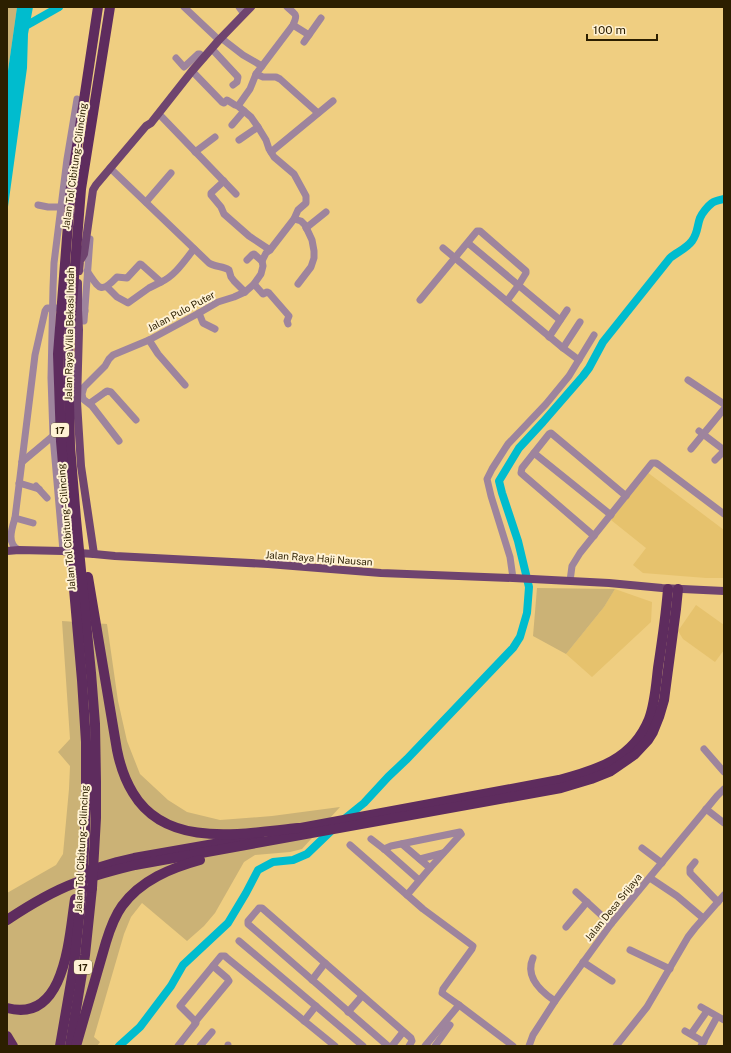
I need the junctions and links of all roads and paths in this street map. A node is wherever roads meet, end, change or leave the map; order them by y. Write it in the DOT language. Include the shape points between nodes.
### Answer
graph roads {
  1 [pos="98,7"];
  2 [pos="110,7"];
  3 [pos="184,7"];
  4 [pos="251,7"];
  5 [pos="287,7"];
  6 [pos="241,10"];
  7 [pos="321,18"];
  8 [pos="293,25"];
  9 [pos="315,27"];
  10 [pos="321,32"];
  11 [pos="309,35"];
  12 [pos="220,39"];
  13 [pos="304,42"];
  14 [pos="212,49"];
  15 [pos="176,58"];
  16 [pos="204,58"];
  17 [pos="262,66"];
  18 [pos="192,71"];
  19 [pos="256,74"];
  20 [pos="233,85"];
  21 [pos="77,99"];
  22 [pos="333,101"];
  23 [pos="238,106"];
  24 [pos="244,111"];
  25 [pos="158,114"];
  26 [pos="318,114"];
  27 [pos="232,125"];
  28 [pos="258,127"];
  29 [pos="216,137"];
  30 [pos="239,140"];
  31 [pos="195,152"];
  32 [pos="270,152"];
  33 [pos="110,168"];
  34 [pos="171,173"];
  35 [pos="224,181"];
  36 [pos="93,190"];
  37 [pos="236,194"];
  38 [pos="146,202"];
  39 [pos="38,205"];
  40 [pos="61,207"];
  41 [pos="326,212"];
  42 [pos="294,219"];
  43 [pos="306,228"];
  44 [pos="468,243"];
  45 [pos="444,248"];
  46 [pos="194,249"];
  47 [pos="270,250"];
  48 [pos="455,258"];
  49 [pos="247,260"];
  50 [pos="262,260"];
  51 [pos="87,271"];
  52 [pos="161,282"];
  53 [pos="254,284"];
  54 [pos="298,284"];
  55 [pos="518,286"];
  56 [pos="107,287"];
  57 [pos="245,292"];
  58 [pos="420,300"];
  59 [pos="506,301"];
  60 [pos="52,308"];
  61 [pos="81,310"];
  62 [pos="567,310"];
  63 [pos="199,313"];
  64 [pos="52,318"];
  65 [pos="79,320"];
  66 [pos="560,320"];
  67 [pos="580,322"];
  68 [pos="288,324"];
  69 [pos="215,329"];
  70 [pos="594,335"];
  71 [pos="549,337"];
  72 [pos="149,340"];
  73 [pos="563,348"];
  74 [pos="579,360"];
  75 [pos="688,380"];
  76 [pos="185,385"];
  77 [pos="80,400"];
  78 [pos="90,403"];
  79 [pos="724,404"];
  80 [pos="724,409"];
  81 [pos="136,420"];
  82 [pos="701,433"];
  83 [pos="53,436"];
  84 [pos="119,441"];
  85 [pos="691,449"];
  86 [pos="724,451"];
  87 [pos="534,453"];
  88 [pos="715,460"];
  89 [pos="22,462"];
  90 [pos="18,483"];
  91 [pos="33,483"];
  92 [pos="39,489"];
  93 [pos="626,496"];
  94 [pos="47,498"];
  95 [pos="724,514"];
  96 [pos="611,515"];
  97 [pos="15,518"];
  98 [pos="76,519"];
  99 [pos="33,523"];
  100 [pos="594,536"];
  101 [pos="9,547"];
  102 [pos="63,551"];
  103 [pos="94,554"];
  104 [pos="515,578"];
  105 [pos="570,581"];
  106 [pos="724,591"];
  107 [pos="673,592"];
  108 [pos="704,749"];
  109 [pos="86,770"];
  110 [pos="724,772"];
  111 [pos="724,789"];
  112 [pos="464,802"];
  113 [pos="706,809"];
  114 [pos="719,819"];
  115 [pos="298,828"];
  116 [pos="371,839"];
  117 [pos="260,843"];
  118 [pos="402,844"];
  119 [pos="350,845"];
  120 [pos="642,848"];
  121 [pos="384,849"];
  122 [pos="444,853"];
  123 [pos="420,859"];
  124 [pos="695,862"];
  125 [pos="662,863"];
  126 [pos="430,868"];
  127 [pos="650,878"];
  128 [pos="419,880"];
  129 [pos="576,892"];
  130 [pos="407,895"];
  131 [pos="724,895"];
  132 [pos="587,902"];
  133 [pos="718,902"];
  134 [pos="7,913"];
  135 [pos="703,918"];
  136 [pos="7,920"];
  137 [pos="611,924"];
  138 [pos="566,927"];
  139 [pos="239,941"];
  140 [pos="630,950"];
  141 [pos="533,958"];
  142 [pos="583,962"];
  143 [pos="325,963"];
  144 [pos="213,966"];
  145 [pos="670,969"];
  146 [pos="312,980"];
  147 [pos="612,981"];
  148 [pos="362,996"];
  149 [pos="555,1001"];
  150 [pos="459,1005"];
  151 [pos="316,1006"];
  152 [pos="7,1008"];
  153 [pos="348,1012"];
  154 [pos="717,1017"];
  155 [pos="724,1020"];
  156 [pos="304,1021"];
  157 [pos="196,1022"];
  158 [pos="450,1025"];
  159 [pos="212,1032"];
  160 [pos="403,1032"];
  161 [pos="7,1036"];
  162 [pos="703,1044"];
  163 [pos="13,1046"];
  164 [pos="60,1046"];
  165 [pos="70,1046"];
  166 [pos="76,1046"];
  167 [pos="178,1046"];
  168 [pos="200,1046"];
  169 [pos="335,1046"];
  170 [pos="363,1046"];
  171 [pos="388,1046"];
  172 [pos="392,1046"];
  173 [pos="409,1046"];
  174 [pos="425,1046"];
  175 [pos="435,1046"];
  176 [pos="513,1046"];
  177 [pos="529,1046"];
  178 [pos="616,1046"];
  1 -- 109 [label="highway, Jalan Tol Cibitung–Cilincing / 17, bridge" via="71,186 58,354 61,441 82,680"];
  2 -- 98 [label="highway, Jalan Tol Cibitung–Cilincing / 17, bridge" via="81,189 68,354 70,446"];
  3 -- 12 [label="street"];
  4 -- 6 [label="main road, Jalan Raya Villa Bekasi Indah"];
  5 -- 8 [label="street" via="296,15"];
  6 -- 12 [label="main road, Jalan Raya Villa Bekasi Indah"];
  7 -- 9 [label="street"];
  8 -- 11 [label="street"];
  8 -- 17 [label="street"];
  9 -- 10 [label="street"];
  9 -- 11 [label="street"];
  11 -- 13 [label="street"];
  12 -- 14 [label="main road, Jalan Raya Villa Bekasi Indah"];
  12 -- 17 [label="street"];
  14 -- 16 [label="main road, Jalan Raya Villa Bekasi Indah"];
  14 -- 20 [label="street" via="238,76 237,82"];
  15 -- 16 [label="street" via="184,67 198,54"];
  16 -- 18 [label="main road, Jalan Raya Villa Bekasi Indah"];
  17 -- 19 [label="street"];
  18 -- 23 [label="street" via="222,102 228,100"];
  18 -- 25 [label="main road, Jalan Raya Villa Bekasi Indah"];
  19 -- 23 [label="street" via="250,89"];
  19 -- 26 [label="street" via="280,79"];
  21 -- 40 [label="street"];
  22 -- 26 [label="street"];
  23 -- 24 [label="street"];
  24 -- 27 [label="street"];
  24 -- 28 [label="street"];
  25 -- 31 [label="street"];
  25 -- 33 [label="main road, Jalan Raya Villa Bekasi Indah"];
  26 -- 32 [label="street"];
  28 -- 30 [label="street"];
  28 -- 32 [label="street"];
  29 -- 31 [label="street"];
  31 -- 35 [label="street"];
  32 -- 42 [label="street, Jalan Pulo Puter" via="294,174 306,196 306,203 298,210"];
  33 -- 36 [label="main road, Jalan Raya Villa Bekasi Indah"];
  33 -- 38 [label="street"];
  34 -- 38 [label="street"];
  35 -- 37 [label="street"];
  35 -- 47 [label="street" via="211,195 224,214"];
  36 -- 51 [label="street"];
  36 -- 61 [label="main road, Jalan Raya Villa Bekasi Indah" via="84,254 80,261"];
  38 -- 46 [label="street"];
  39 -- 40 [label="street" via="48,208"];
  40 -- 60 [label="street" via="54,262"];
  41 -- 43 [label="street"];
  42 -- 43 [label="street" via="304,223"];
  42 -- 47 [label="street, Jalan Pulo Puter"];
  43 -- 54 [label="street" via="313,244 314,258 311,267"];
  44 -- 48 [label="street"];
  44 -- 55 [label="street"];
  44 -- 55 [label="street" via="477,231 480,231 525,269 526,273"];
  45 -- 48 [label="street"];
  46 -- 52 [label="street" via="175,272"];
  46 -- 57 [label="street" via="209,263 229,270 231,277"];
  47 -- 50 [label="street, Jalan Pulo Puter"];
  48 -- 58 [label="street"];
  48 -- 59 [label="street"];
  49 -- 50 [label="street" via="254,254"];
  50 -- 53 [label="street, Jalan Pulo Puter" via="263,270"];
  51 -- 56 [label="street" via="99,287"];
  51 -- 61 [label="street"];
  52 -- 56 [label="street" via="128,303"];
  52 -- 56 [label="street" via="140,264 127,278 117,277"];
  53 -- 57 [label="street, Jalan Pulo Puter"];
  53 -- 68 [label="street" via="263,294 269,293 289,316"];
  55 -- 59 [label="street"];
  55 -- 66 [label="street"];
  57 -- 63 [label="street, Jalan Pulo Puter" via="218,302"];
  59 -- 71 [label="street"];
  60 -- 61 [label="street"];
  60 -- 64 [label="street"];
  60 -- 89 [label="street" via="47,308 35,354"];
  61 -- 65 [label="main road, Jalan Raya Villa Bekasi Indah"];
  62 -- 66 [label="street"];
  63 -- 69 [label="street" via="203,323"];
  63 -- 72 [label="street, Jalan Pulo Puter"];
  64 -- 65 [label="street"];
  64 -- 83 [label="street"];
  65 -- 77 [label="main road, Jalan Raya Villa Bekasi Indah"];
  66 -- 71 [label="street"];
  67 -- 73 [label="street"];
  70 -- 74 [label="street"];
  71 -- 73 [label="street"];
  72 -- 76 [label="street"];
  72 -- 77 [label="street, Jalan Pulo Puter" via="113,355 84,387"];
  73 -- 74 [label="street"];
  74 -- 104 [label="street" via="546,404 508,444 488,479"];
  75 -- 79 [label="street"];
  77 -- 78 [label="street"];
  77 -- 103 [label="main road, Jalan Raya Villa Bekasi Indah" via="81,466"];
  78 -- 81 [label="street" via="104,392 111,392"];
  78 -- 84 [label="street"];
  80 -- 82 [label="street"];
  82 -- 85 [label="street"];
  82 -- 86 [label="street"];
  83 -- 89 [label="street"];
  83 -- 102 [label="street"];
  86 -- 88 [label="street"];
  87 -- 93 [label="street" via="551,433"];
  87 -- 96 [label="street"];
  87 -- 100 [label="street" via="520,471 522,475"];
  89 -- 90 [label="street"];
  90 -- 92 [label="street"];
  90 -- 97 [label="street"];
  91 -- 92 [label="street"];
  92 -- 94 [label="street"];
  93 -- 95 [label="street" via="651,464 656,463"];
  93 -- 96 [label="street"];
  96 -- 100 [label="street"];
  97 -- 99 [label="street"];
  97 -- 101 [label="street"];
  98 -- 115 [label="highway, bridge" via="117,750 123,772 140,803 170,825 196,833 232,834"];
  98 -- 165 [label="highway, Jalan Tol Cibitung–Cilincing / 17, bridge" via="95,724 96,818 88,929"];
  100 -- 105 [label="street" via="575,562"];
  101 -- 102 [label="main road, Jalan Raya Haji Nausan" via="19,550"];
  102 -- 103 [label="main road, Jalan Raya Haji Nausan" via="72,554"];
  103 -- 104 [label="main road, Jalan Raya Haji Nausan" via="381,573"];
  104 -- 105 [label="main road, Jalan Raya Haji Nausan"];
  105 -- 107 [label="main road, Jalan Raya Haji Nausan" via="609,583"];
  106 -- 107 [label="main road, Jalan Raya Haji Nausan"];
  107 -- 112 [label="highway" via="676,609 662,710 653,732 634,755 611,771 580,783"];
  108 -- 110 [label="street"];
  109 -- 152 [label="highway, bridge" via="76,891 61,974 54,991 43,1002 20,1010"];
  109 -- 164 [label="highway, Jalan Tol Cibitung–Cilincing / 17, bridge" via="79,921"];
  111 -- 113 [label="street, Jalan Desa Srijaya"];
  112 -- 115 [label="highway"];
  112 -- 117 [label="highway"];
  113 -- 114 [label="street"];
  113 -- 125 [label="street, Jalan Desa Srijaya"];
  115 -- 134 [label="highway, bridge" via="134,858 101,867 49,888"];
  116 -- 121 [label="street"];
  117 -- 136 [label="highway, bridge" via="135,865 102,874 55,892"];
  117 -- 166 [label="highway" via="174,868 150,880 130,896 111,927"];
  118 -- 121 [label="street"];
  118 -- 122 [label="street" via="461,832"];
  118 -- 123 [label="street"];
  119 -- 130 [label="street"];
  120 -- 125 [label="street"];
  121 -- 128 [label="street"];
  122 -- 123 [label="street"];
  122 -- 126 [label="street"];
  123 -- 126 [label="street"];
  124 -- 133 [label="street" via="690,868 690,873"];
  125 -- 127 [label="street, Jalan Desa Srijaya"];
  126 -- 128 [label="street"];
  127 -- 135 [label="street"];
  127 -- 137 [label="street, Jalan Desa Srijaya"];
  128 -- 130 [label="street"];
  129 -- 132 [label="street"];
  130 -- 150 [label="street" via="473,946 442,991"];
  131 -- 133 [label="street"];
  132 -- 137 [label="street"];
  132 -- 138 [label="street"];
  133 -- 135 [label="street"];
  135 -- 145 [label="street" via="688,937"];
  137 -- 142 [label="street, Jalan Desa Srijaya"];
  139 -- 151 [label="street"];
  140 -- 145 [label="street"];
  141 -- 149 [label="street" via="530,969 533,979 544,994"];
  142 -- 147 [label="street"];
  142 -- 149 [label="street, Jalan Desa Srijaya"];
  143 -- 146 [label="street"];
  143 -- 146 [label="street" via="262,908 259,908 248,921 248,924"];
  143 -- 148 [label="street"];
  144 -- 156 [label="street" via="221,956 225,956"];
  144 -- 157 [label="street" via="180,1006"];
  144 -- 157 [label="street" via="229,980"];
  145 -- 178 [label="street" via="647,1006"];
  146 -- 153 [label="street"];
  148 -- 153 [label="street"];
  148 -- 160 [label="street"];
  149 -- 177 [label="street, Jalan Desa Srijaya"];
  150 -- 174 [label="street"];
  150 -- 176 [label="street"];
  151 -- 156 [label="street"];
  151 -- 170 [label="street"];
  153 -- 171 [label="street"];
  154 -- 155 [label="street"];
  154 -- 162 [label="street"];
  154 -- 162 [label="street" via="704,1009 688,1033"];
  156 -- 169 [label="street"];
  157 -- 167 [label="street"];
  158 -- 175 [label="street"];
  159 -- 168 [label="street"];
  160 -- 172 [label="street"];
  160 -- 173 [label="street" via="412,1040"];
  161 -- 163 [label="highway"];
}
